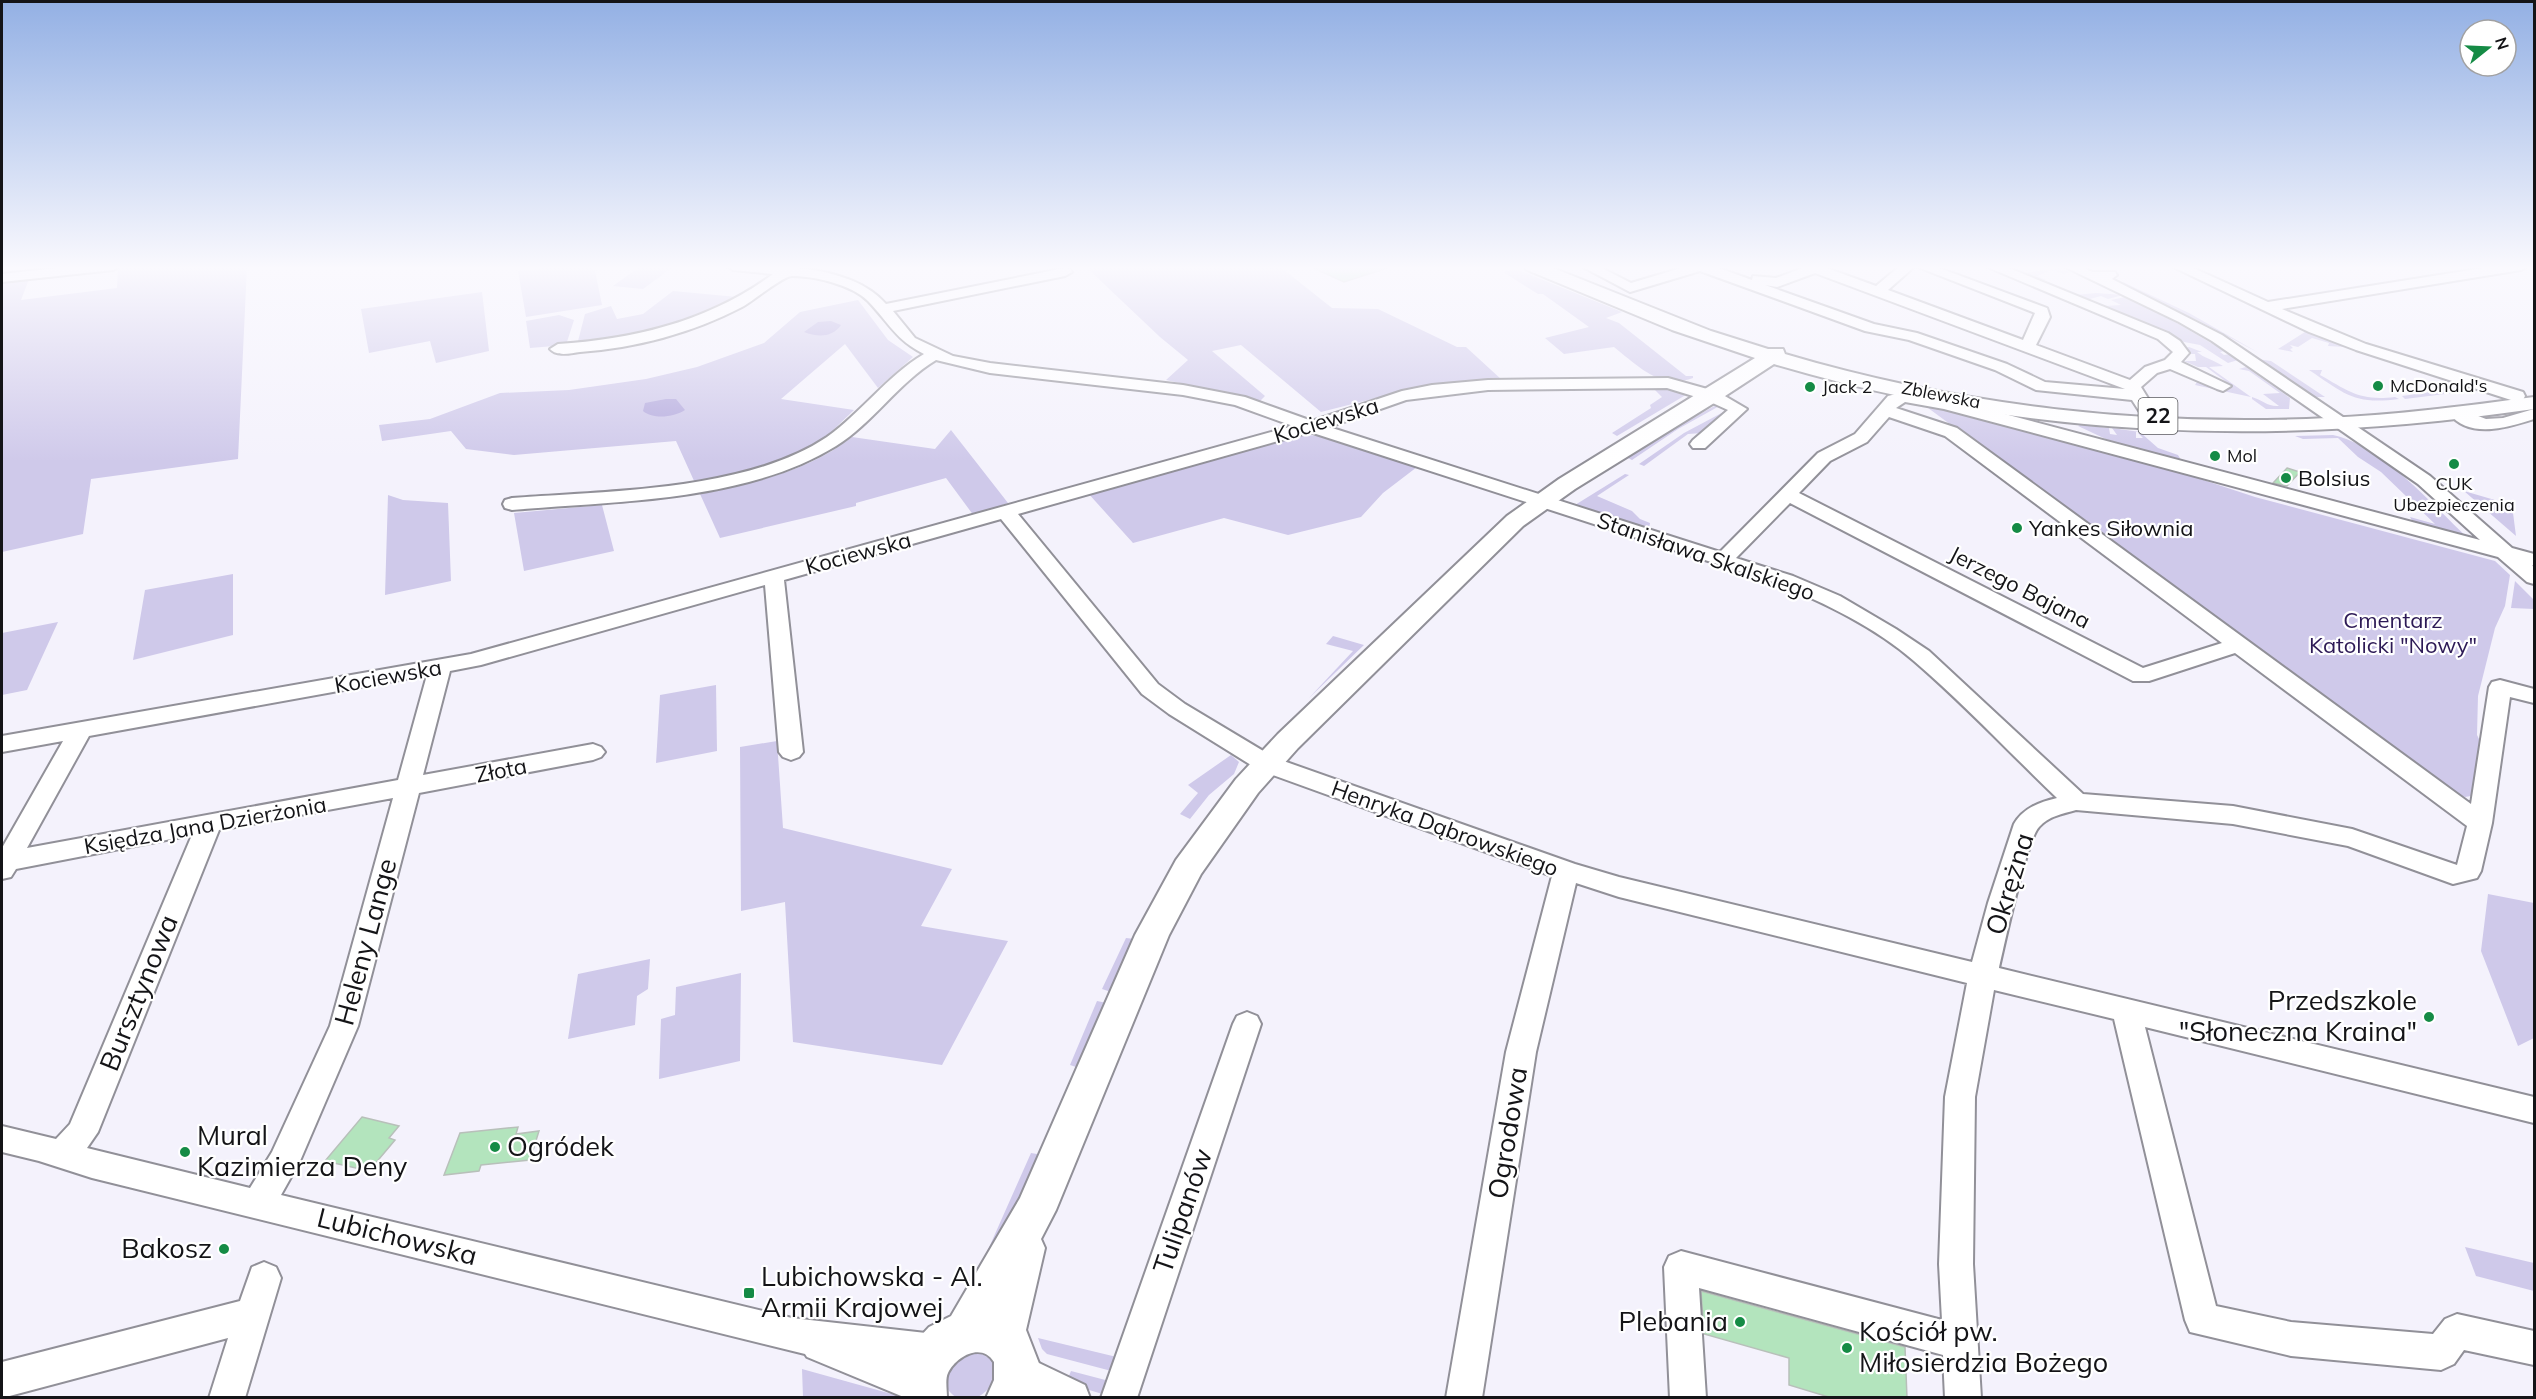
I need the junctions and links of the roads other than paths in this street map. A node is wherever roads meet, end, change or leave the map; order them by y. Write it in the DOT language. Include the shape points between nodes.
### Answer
graph roads {
  1 [pos="672,331"];
  2 [pos="902,331"];
  3 [pos="1694,331"];
  4 [pos="1706,331"];
  5 [pos="1887,331"];
  6 [pos="1988,331"];
  7 [pos="2036,331"];
  8 [pos="2151,331"];
  9 [pos="2204,331"];
  10 [pos="2230,331"];
  11 [pos="2324,331"];
  12 [pos="2028,346"];
  13 [pos="558,349"];
  14 [pos="933,355"];
  15 [pos="1774,355"];
  16 [pos="2171,363"];
  17 [pos="2223,386"];
  18 [pos="2134,391"];
  19 [pos="1712,396"];
  20 [pos="2529,398"];
  21 [pos="1884,410"];
  22 [pos="2457,412"];
  23 [pos="2535,414"];
  24 [pos="2151,416"];
  25 [pos="2351,420"];
  26 [pos="1311,427"];
  27 [pos="1699,444"];
  28 [pos="1787,494"];
  29 [pos="1541,502"];
  30 [pos="512,504"];
  31 [pos="1005,511"];
  32 [pos="2509,554"];
  33 [pos="1725,558"];
  34 [pos="2535,560"];
  35 [pos="774,576"];
  36 [pos="2535,578"];
  37 [pos="2238,645"];
  38 [pos="440,668"];
  39 [pos="2535,696"];
  40 [pos="81,730"];
  41 [pos="2,744"];
  42 [pos="593,752"];
  43 [pos="791,752"];
  44 [pos="1267,764"];
  45 [pos="408,787"];
  46 [pos="2076,802"];
  47 [pos="2480,824"];
  48 [pos="209,825"];
  49 [pos="4,865"];
  50 [pos="1566,871"];
  51 [pos="1983,975"];
  52 [pos="2126,1010"];
  53 [pos="1246,1024"];
  54 [pos="2535,1110"];
  55 [pos="2,1139"];
  56 [pos="61,1156"];
  57 [pos="258,1203"];
  58 [pos="264,1278"];
  59 [pos="252,1315"];
  60 [pos="1960,1341"];
  61 [pos="2535,1348"];
  62 [pos="968,1367"];
  63 [pos="2,1380"];
  64 [pos="228,1398"];
  65 [pos="1072,1398"];
  66 [pos="1119,1398"];
  67 [pos="1464,1398"];
  68 [pos="1688,1398"];
  69 [pos="1963,1398"];
  1 -- 13 [label="street"];
  2 -- 14 [label="street"];
  3 -- 15 [label="main road, Zblewska / 22"];
  4 -- 15 [label="main road, Zblewska / 22"];
  5 -- 18 [label="street" via="2001,367 2042,387"];
  6 -- 12 [label="street"];
  7 -- 12 [label="street"];
  8 -- 16 [label="street" via="2175,344 2181,353"];
  9 -- 25 [label="street"];
  10 -- 25 [label="street"];
  11 -- 20 [label="street" via="2361,347"];
  12 -- 18 [label="street"];
  14 -- 26 [label="street, Stanisława Skalskiego" via="990,368 1208,393 1239,400"];
  14 -- 30 [label="street" via="914,367 829,443 793,460 686,487"];
  15 -- 19 [label="main road"];
  15 -- 24 [label="main road, Zblewska / 22" via="1960,394"];
  15 -- 25 [label="main road, Zblewska / 22" via="1918,391 2063,415 2211,426"];
  16 -- 17 [label="street"];
  16 -- 18 [label="street" via="2151,370"];
  18 -- 24 [label="street"];
  19 -- 26 [label="street, Kociewska" via="1668,383 1488,385 1401,396"];
  19 -- 27 [label="street, Kociewska" via="1739,409"];
  19 -- 29 [label="main road"];
  20 -- 22 [label="main road, 22"];
  20 -- 25 [label="main road, 22"];
  21 -- 28 [label="street" via="1861,438 1824,457"];
  21 -- 32 [label="street" via="1904,397 1946,404"];
  21 -- 37 [label="street" via="1951,432"];
  22 -- 23 [label="street" via="2473,423 2489,426"];
  22 -- 25 [label="main road, 22"];
  24 -- 25 [label="main road, Zblewska / 22"];
  25 -- 32 [label="street"];
  26 -- 29 [label="street, Stanisława Skalskiego"];
  26 -- 31 [label="street, Kociewska"];
  28 -- 33 [label="street"];
  28 -- 37 [label="street, Jerzego Bajana" via="2141,676"];
  29 -- 33 [label="street, Stanisława Skalskiego"];
  29 -- 44 [label="main road" via="1515,521"];
  31 -- 35 [label="street, Kociewska"];
  31 -- 44 [label="street, Henryka Dąbrowskiego" via="1150,689"];
  32 -- 34 [label="street"];
  32 -- 36 [label="street"];
  33 -- 46 [label="street, Stanisława Skalskiego" via="1833,600 1889,633 1921,656"];
  35 -- 38 [label="street, Kociewska"];
  35 -- 43 [label="street"];
  37 -- 47 [label="street"];
  38 -- 40 [label="street, Kociewska"];
  38 -- 45 [label="street, Heleny Lange"];
  39 -- 47 [label="street" via="2500,687"];
  40 -- 41 [label="street, Kociewska"];
  40 -- 49 [label="street"];
  42 -- 45 [label="street, Złota"];
  44 -- 50 [label="street, Henryka Dąbrowskiego"];
  44 -- 62 [label="main road" via="1222,818 1188,868 1152,935"];
  45 -- 48 [label="street, Księdza Jana Dzierżonia"];
  45 -- 57 [label="street, Heleny Lange" via="344,1026 284,1161"];
  46 -- 47 [label="street, Okrężna" via="2233,815 2307,827 2352,838 2453,875 2468,871"];
  46 -- 51 [label="street, Okrężna" via="2046,809 2026,824"];
  48 -- 49 [label="street, Księdza Jana Dzierżonia"];
  48 -- 56 [label="street, Bursztynowa" via="82,1131"];
  50 -- 51 [label="street, Henryka Dąbrowskiego"];
  50 -- 67 [label="street, Ogrodowa" via="1521,1052"];
  51 -- 52 [label="street, Henryka Dąbrowskiego"];
  51 -- 60 [label="street, Okrężna" via="1960,1097 1956,1264"];
  52 -- 54 [label="street, Henryka Dąbrowskiego"];
  52 -- 61 [label="street" via="2202,1320 2291,1338 2441,1352 2457,1331"];
  53 -- 66 [label="street, Tulipanów"];
  55 -- 56 [label="street, Lubichowska"];
  56 -- 57 [label="street, Lubichowska"];
  57 -- 62 [label="street, Lubichowska" via="792,1335"];
  58 -- 59 [label="street"];
  59 -- 63 [label="street"];
  59 -- 64 [label="street"];
  60 -- 68 [label="street" via="1681,1267"];
  60 -- 69 [label="street, Okrężna"];
  62 -- 65 [label="street, Lubichowska"];
}
